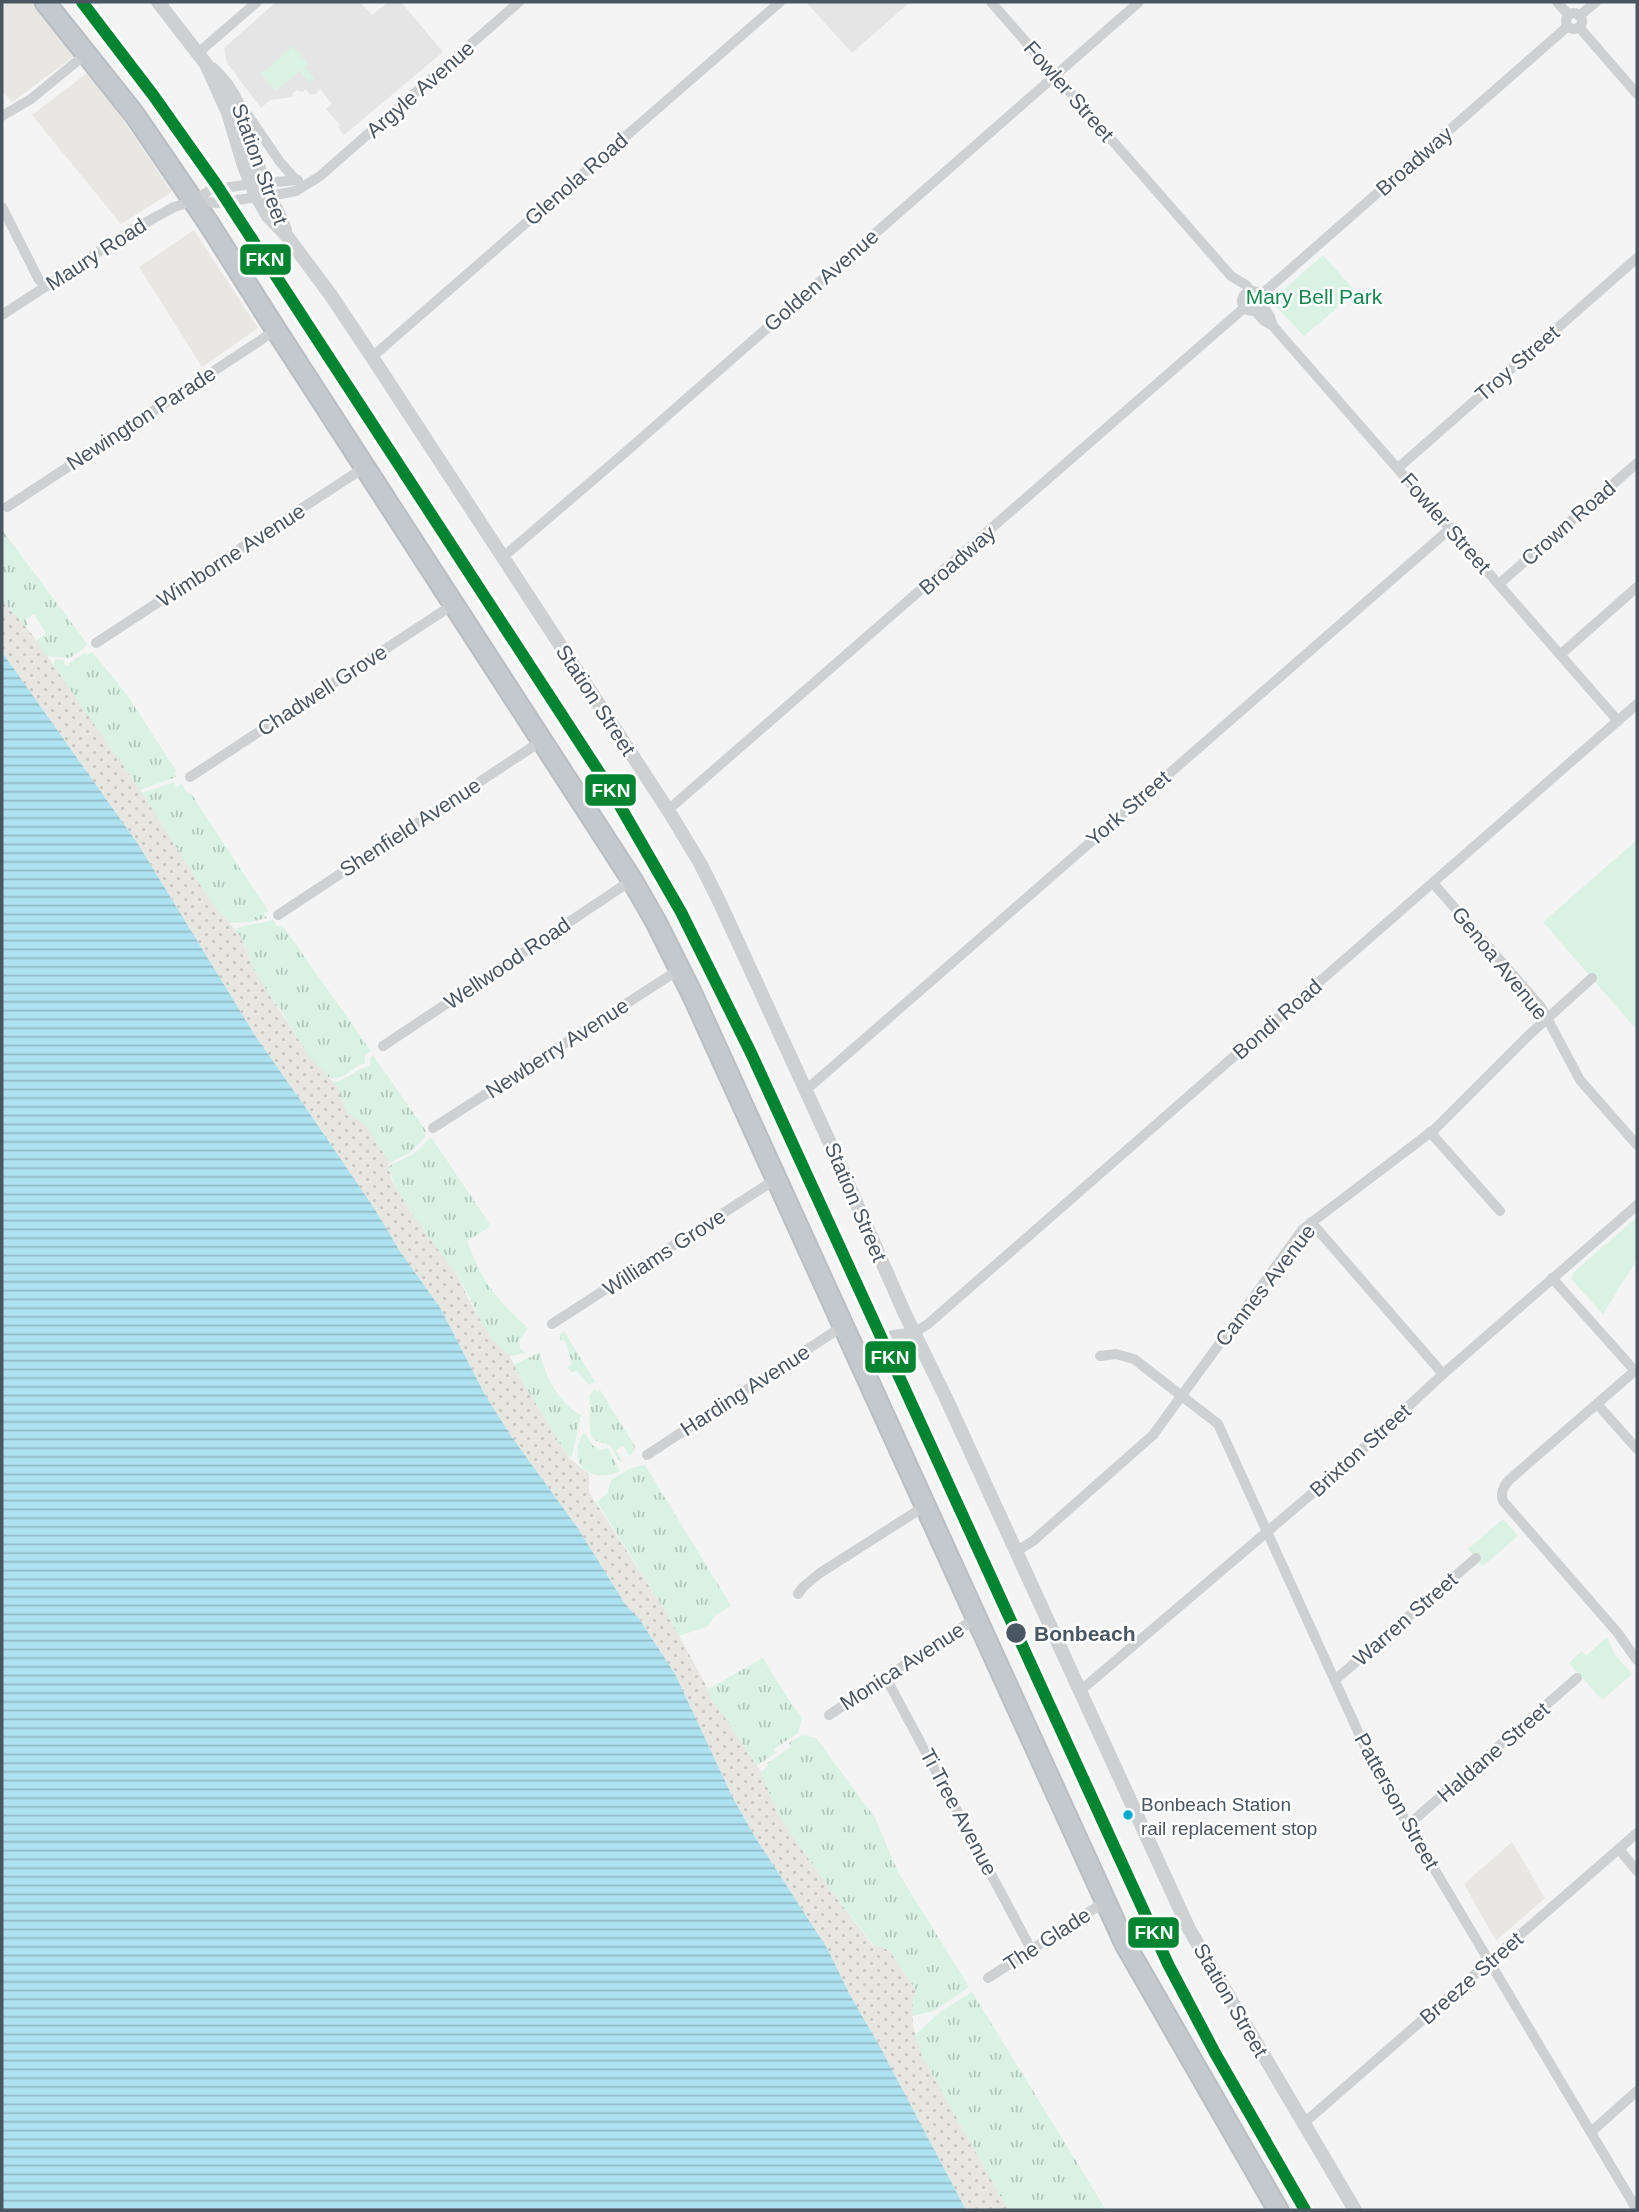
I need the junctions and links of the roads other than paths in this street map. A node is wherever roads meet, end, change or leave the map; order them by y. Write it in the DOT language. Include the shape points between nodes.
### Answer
graph roads {
  1 [pos="45,2"];
  2 [pos="158,2"];
  3 [pos="257,2"];
  4 [pos="519,2"];
  5 [pos="780,2"];
  6 [pos="991,2"];
  7 [pos="1139,2"];
  8 [pos="1558,2"];
  9 [pos="1596,2"];
  10 [pos="1574,21"];
  11 [pos="88,53"];
  12 [pos="202,58"];
  13 [pos="1055,75"];
  14 [pos="1637,94"];
  15 [pos="236,97"];
  16 [pos="2,116"];
  17 [pos="320,176"];
  18 [pos="296,180"];
  19 [pos="254,191"];
  20 [pos="194,201"];
  21 [pos="2,206"];
  22 [pos="27,255"];
  23 [pos="1637,258"];
  24 [pos="63,276"];
  25 [pos="49,285"];
  26 [pos="1253,301"];
  27 [pos="2,316"];
  28 [pos="276,331"];
  29 [pos="372,357"];
  30 [pos="1637,463"];
  31 [pos="365,467"];
  32 [pos="1398,468"];
  33 [pos="7,507"];
  34 [pos="1451,528"];
  35 [pos="503,557"];
  36 [pos="1499,584"];
  37 [pos="1637,587"];
  38 [pos="454,604"];
  39 [pos="96,643"];
  40 [pos="1561,654"];
  41 [pos="1637,704"];
  42 [pos="1618,721"];
  43 [pos="543,740"];
  44 [pos="190,778"];
  45 [pos="668,810"];
  46 [pos="632,880"];
  47 [pos="1433,883"];
  48 [pos="278,915"];
  49 [pos="680,969"];
  50 [pos="1592,978"];
  51 [pos="1547,1018"];
  52 [pos="383,1046"];
  53 [pos="806,1090"];
  54 [pos="433,1128"];
  55 [pos="1430,1132"];
  56 [pos="1637,1145"];
  57 [pos="776,1179"];
  58 [pos="1637,1206"];
  59 [pos="1500,1211"];
  60 [pos="1311,1222"];
  61 [pos="1552,1278"];
  62 [pos="552,1324"];
  63 [pos="843,1326"];
  64 [pos="915,1332"];
  65 [pos="1100,1356"];
  66 [pos="858,1359"];
  67 [pos="1636,1370"];
  68 [pos="1443,1374"];
  69 [pos="1181,1394"];
  70 [pos="1597,1404"];
  71 [pos="1637,1449"];
  72 [pos="648,1455"];
  73 [pos="925,1506"];
  74 [pos="1267,1530"];
  75 [pos="1017,1551"];
  76 [pos="1476,1558"];
  77 [pos="798,1594"];
  78 [pos="976,1618"];
  79 [pos="1637,1660"];
  80 [pos="885,1676"];
  81 [pos="1577,1678"];
  82 [pos="1335,1680"];
  83 [pos="1080,1691"];
  84 [pos="829,1715"];
  85 [pos="1408,1825"];
  86 [pos="1637,1833"];
  87 [pos="1619,1849"];
  88 [pos="1637,1871"];
  89 [pos="1106,1901"];
  90 [pos="1031,1949"];
  91 [pos="1489,1961"];
  92 [pos="988,1978"];
  93 [pos="1637,2091"];
  94 [pos="1304,2123"];
  95 [pos="1591,2132"];
  96 [pos="1279,2210"];
  97 [pos="1355,2210"];
  98 [pos="1637,2210"];
  1 -- 11 [label="highway"];
  2 -- 12 [label="street, Station Street"];
  3 -- 12 [label="street"];
  4 -- 17 [label="street, Argyle Avenue"];
  5 -- 29 [label="street, Glenola Road"];
  6 -- 13 [label="street, Fowler Street"];
  7 -- 13 [label="street, Golden Avenue"];
  8 -- 10 [label="street"];
  9 -- 10 [label="street, Broadway"];
  10 -- 14 [label="street"];
  10 -- 26 [label="street, Broadway"];
  11 -- 16 [label="street"];
  11 -- 20 [label="highway"];
  12 -- 15 [label="street, Station Street"];
  12 -- 19 [label="street, Station Street" via="228,113"];
  13 -- 26 [label="street, Fowler Street" via="1231,276 1234,288"];
  13 -- 35 [label="street, Golden Avenue"];
  15 -- 18 [label="street"];
  15 -- 19 [label="street, Station Street" via="250,131"];
  17 -- 18 [label="street, Argyle Avenue"];
  17 -- 19 [label="street, Argyle Avenue" via="296,191"];
  18 -- 19 [label="street, Argyle Avenue"];
  19 -- 20 [label="street, Argyle Avenue" via="224,202"];
  19 -- 20 [label="street, Argyle Avenue" via="216,189"];
  19 -- 29 [label="street, Station Street" via="279,213 286,234"];
  20 -- 24 [label="street, Maury Road" via="146,221"];
  20 -- 28 [label="highway"];
  21 -- 22 [label="street"];
  22 -- 24 [label="street" via="47,276"];
  22 -- 25 [label="street" via="40,281"];
  23 -- 32 [label="street, Troy Street"];
  24 -- 25 [label="street, Maury Road"];
  25 -- 27 [label="street, Maury Road"];
  26 -- 32 [label="street, Fowler Street" via="1264,321"];
  26 -- 45 [label="street, Broadway"];
  28 -- 31 [label="highway"];
  28 -- 33 [label="street, Newington Parade"];
  29 -- 35 [label="street, Station Street"];
  30 -- 36 [label="street, Crown Road"];
  31 -- 38 [label="highway"];
  31 -- 39 [label="street, Wimborne Avenue"];
  32 -- 34 [label="street, Fowler Street"];
  34 -- 36 [label="street, Fowler Street"];
  34 -- 53 [label="street, York Street"];
  35 -- 45 [label="street, Station Street"];
  36 -- 40 [label="street, Fowler Street"];
  37 -- 40 [label="street"];
  38 -- 43 [label="highway"];
  38 -- 44 [label="street, Chadwell Grove"];
  40 -- 42 [label="street, Fowler Street"];
  41 -- 42 [label="street, Bondi Road"];
  42 -- 47 [label="street, Bondi Road"];
  43 -- 46 [label="highway"];
  43 -- 48 [label="street, Shenfield Avenue"];
  45 -- 53 [label="street, Station Street" via="715,893"];
  46 -- 49 [label="highway"];
  46 -- 52 [label="street, Wellwood Road"];
  47 -- 51 [label="street, Genoa Avenue"];
  47 -- 64 [label="street, Bondi Road"];
  49 -- 54 [label="street, Newberry Avenue"];
  49 -- 57 [label="highway"];
  50 -- 51 [label="street, Cannes Avenue"];
  51 -- 55 [label="street, Cannes Avenue"];
  51 -- 56 [label="street, Genoa Avenue" via="1580,1080"];
  53 -- 64 [label="street, Station Street"];
  55 -- 59 [label="street"];
  55 -- 60 [label="street, Cannes Avenue"];
  57 -- 62 [label="street, Williams Grove"];
  57 -- 63 [label="highway"];
  58 -- 61 [label="street, Brixton Street"];
  60 -- 68 [label="street"];
  60 -- 69 [label="street, Cannes Avenue"];
  61 -- 67 [label="street"];
  61 -- 68 [label="street, Brixton Street"];
  63 -- 66 [label="highway"];
  63 -- 72 [label="street, Harding Avenue"];
  64 -- 66 [label="street, Bondi Road" via="878,1342"];
  64 -- 66 [label="street, Bondi Road" via="899,1349"];
  64 -- 75 [label="street, Station Street"];
  65 -- 69 [label="street, Patterson Street" via="1131,1357"];
  66 -- 73 [label="highway"];
  67 -- 70 [label="street"];
  68 -- 74 [label="street, Brixton Street"];
  69 -- 74 [label="street, Patterson Street" via="1218,1424"];
  69 -- 75 [label="street, Cannes Avenue" via="1149,1438"];
  70 -- 71 [label="street"];
  70 -- 79 [label="street" via="1509,1480 1502,1497"];
  73 -- 77 [label="street" via="820,1573"];
  73 -- 78 [label="highway"];
  74 -- 82 [label="street, Patterson Street"];
  74 -- 83 [label="street, Brixton Street"];
  75 -- 83 [label="street, Station Street"];
  76 -- 82 [label="street, Warren Street"];
  78 -- 80 [label="street, Monica Avenue"];
  78 -- 89 [label="highway"];
  80 -- 84 [label="street, Monica Avenue"];
  80 -- 90 [label="street, Ti Tree Avenue"];
  81 -- 85 [label="street, Haldane Street"];
  82 -- 85 [label="street, Patterson Street" via="1376,1771"];
  83 -- 94 [label="street, Station Street" via="1189,1928"];
  85 -- 91 [label="street, Patterson Street"];
  86 -- 87 [label="street, Breeze Street"];
  87 -- 88 [label="street"];
  87 -- 91 [label="street, Breeze Street"];
  89 -- 90 [label="street, The Glade"];
  89 -- 96 [label="highway" via="1135,1963"];
  90 -- 92 [label="street, The Glade"];
  91 -- 94 [label="street, Breeze Street"];
  91 -- 95 [label="street, Patterson Street"];
  93 -- 95 [label="street"];
  94 -- 97 [label="street, Station Street"];
  95 -- 98 [label="street, Patterson Street"];
}
